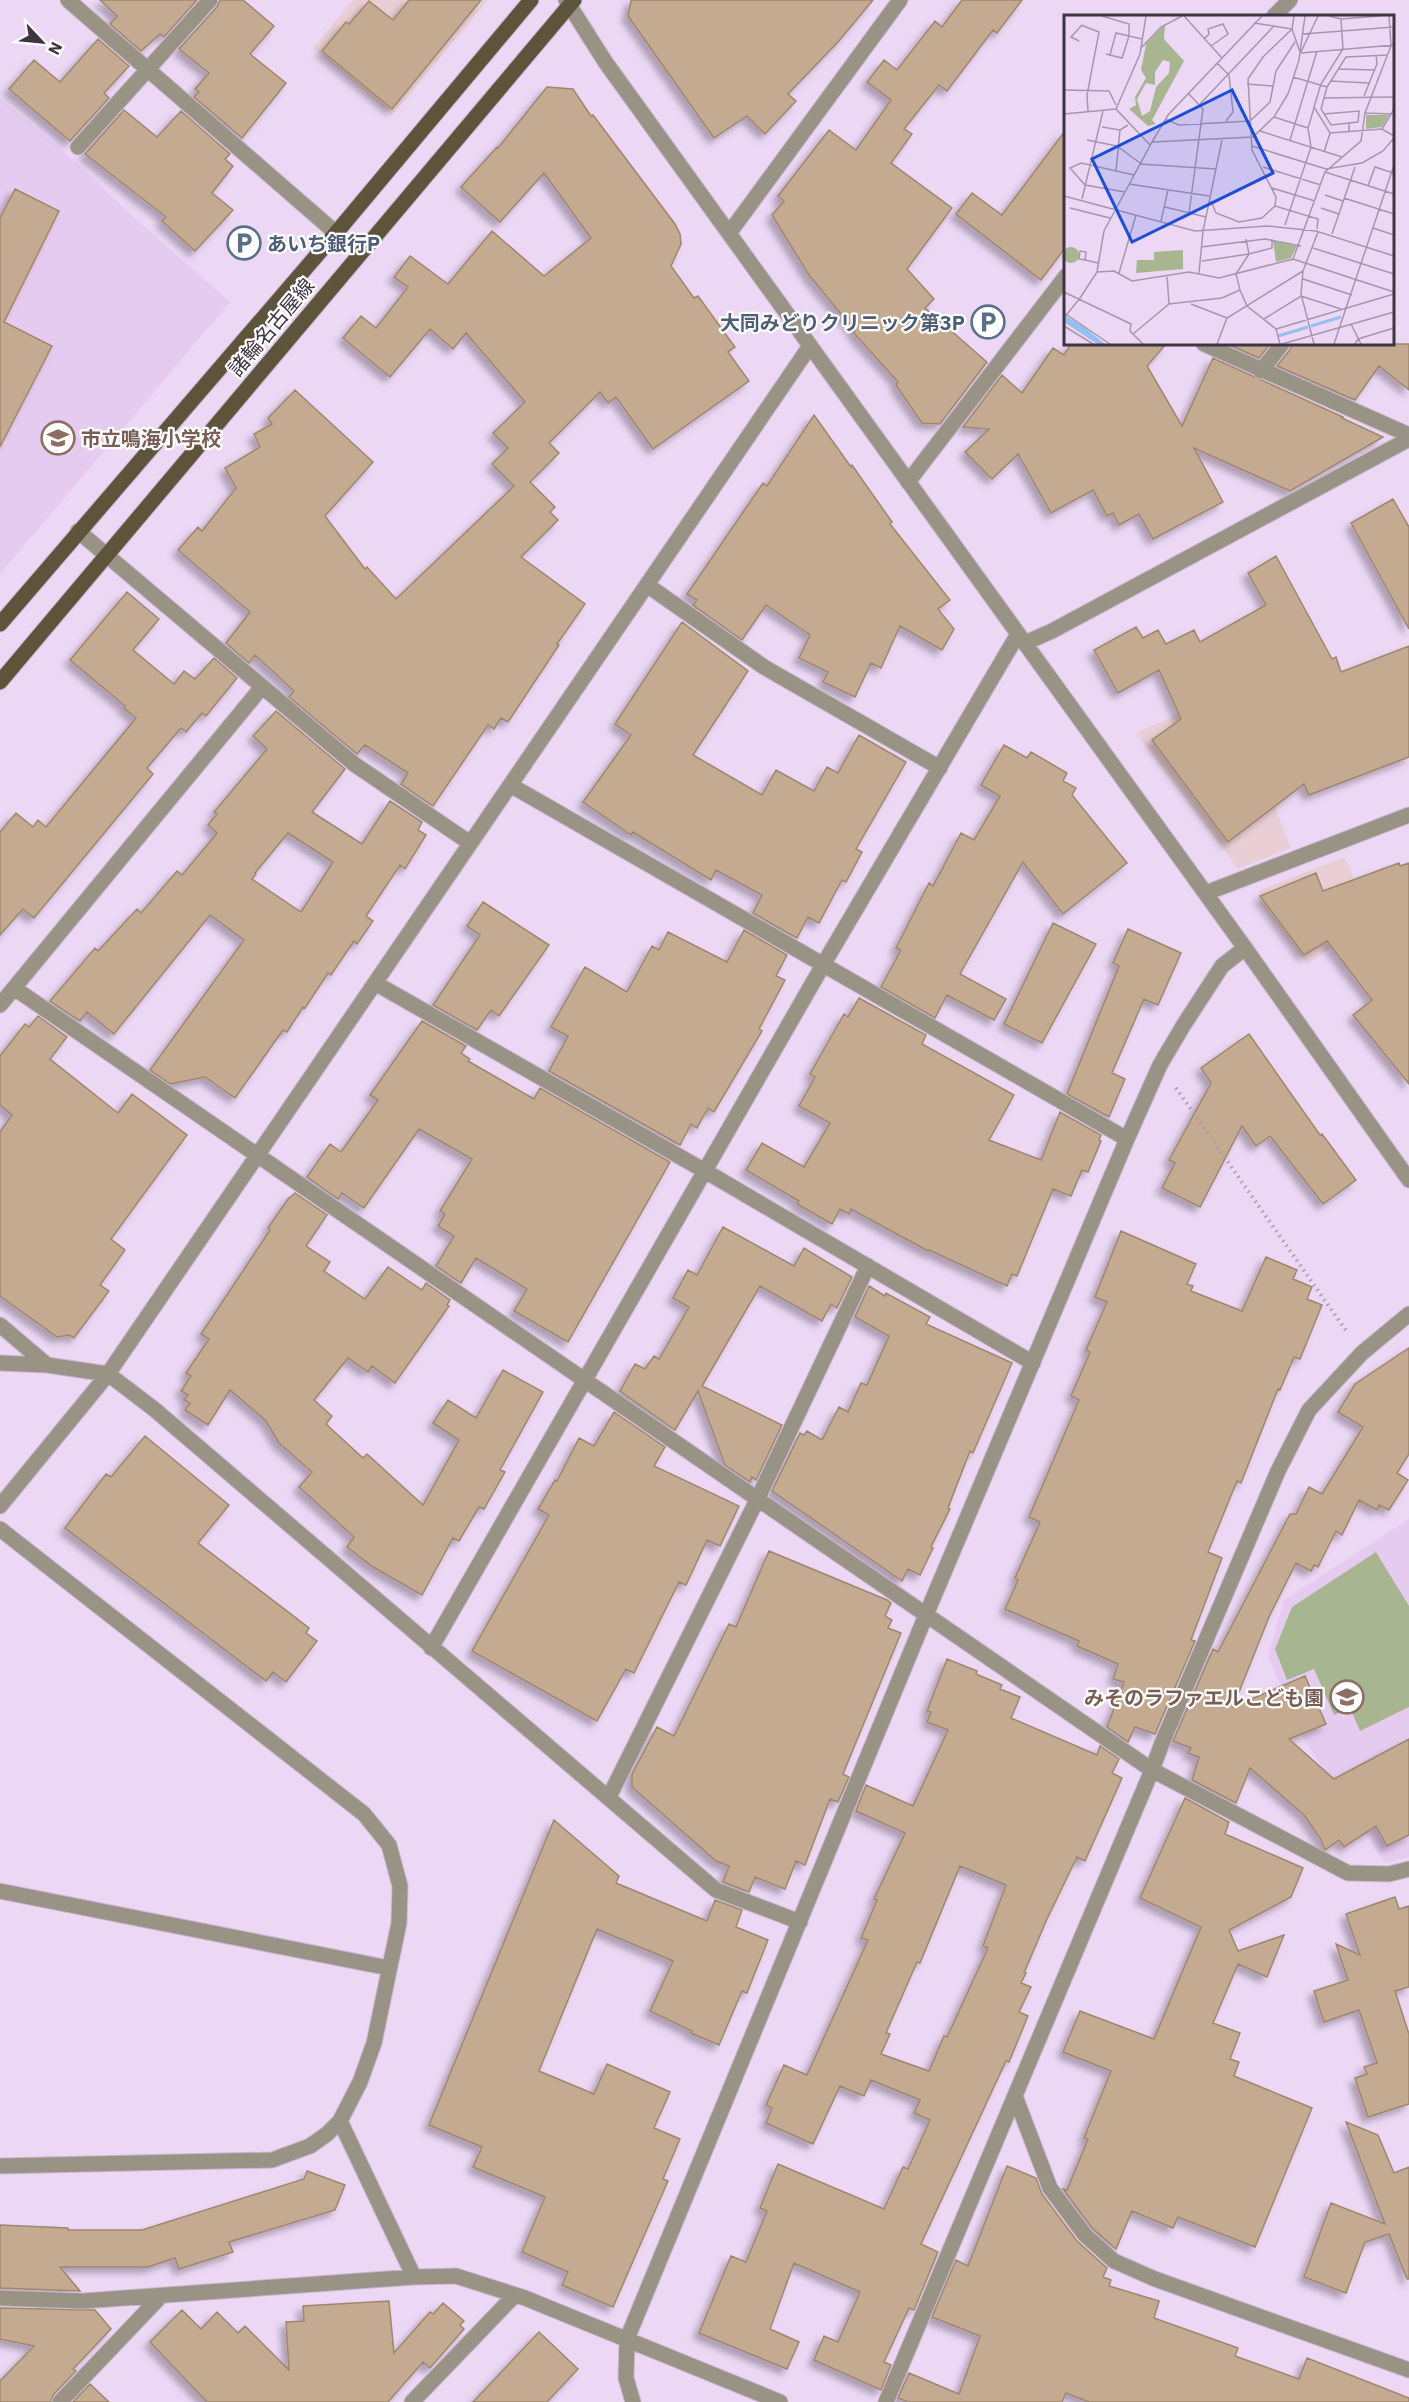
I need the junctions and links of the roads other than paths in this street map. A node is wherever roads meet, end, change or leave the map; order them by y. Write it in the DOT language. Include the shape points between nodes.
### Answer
graph roads {
  1 [pos="68,0"];
  2 [pos="210,0"];
  3 [pos="531,0"];
  4 [pos="900,0"];
  5 [pos="1290,0"];
  6 [pos="570,2"];
  7 [pos="1275,15"];
  8 [pos="149,69"];
  9 [pos="78,147"];
  10 [pos="730,232"];
  11 [pos="336,233"];
  12 [pos="1064,277"];
  13 [pos="1206,345"];
  14 [pos="1281,345"];
  15 [pos="810,346"];
  16 [pos="1261,370"];
  17 [pos="1409,437"];
  18 [pos="908,482"];
  19 [pos="78,531"];
  20 [pos="106,555"];
  21 [pos="647,585"];
  22 [pos="0,624"];
  23 [pos="1022,639"];
  24 [pos="0,681"];
  25 [pos="262,687"];
  26 [pos="940,768"];
  27 [pos="512,786"];
  28 [pos="1409,815"];
  29 [pos="470,843"];
  30 [pos="1206,893"];
  31 [pos="1245,948"];
  32 [pos="823,965"];
  33 [pos="375,983"];
  34 [pos="14,988"];
  35 [pos="0,1005"];
  36 [pos="1127,1139"];
  37 [pos="257,1155"];
  38 [pos="705,1171"];
  39 [pos="1409,1180"];
  40 [pos="868,1266"];
  41 [pos="1409,1314"];
  42 [pos="0,1325"];
  43 [pos="0,1363"];
  44 [pos="1033,1363"];
  45 [pos="47,1365"];
  46 [pos="108,1374"];
  47 [pos="586,1381"];
  48 [pos="758,1498"];
  49 [pos="0,1506"];
  50 [pos="0,1529"];
  51 [pos="926,1616"];
  52 [pos="431,1648"];
  53 [pos="1152,1770"];
  54 [pos="609,1797"];
  55 [pos="1409,1869"];
  56 [pos="0,1891"];
  57 [pos="800,1922"];
  58 [pos="389,1968"];
  59 [pos="1016,2096"];
  60 [pos="340,2121"];
  61 [pos="0,2166"];
  62 [pos="414,2277"];
  63 [pos="515,2295"];
  64 [pos="161,2296"];
  65 [pos="0,2298"];
  66 [pos="627,2339"];
  67 [pos="1409,2370"];
  68 [pos="60,2402"];
  69 [pos="412,2402"];
  70 [pos="633,2402"];
  71 [pos="780,2402"];
  72 [pos="886,2402"];
  1 -- 8 [label="street"];
  2 -- 8 [label="street"];
  3 -- 11 [label="main road, 諸輪名古屋線"];
  4 -- 10 [label="street"];
  5 -- 7 [label="street"];
  6 -- 10 [label="street" via="606,63"];
  6 -- 20 [label="main road, 諸輪名古屋線"];
  8 -- 9 [label="street"];
  8 -- 11 [label="street"];
  10 -- 15 [label="street"];
  11 -- 19 [label="main road, 諸輪名古屋線"];
  12 -- 18 [label="street"];
  13 -- 16 [label="street"];
  14 -- 16 [label="street"];
  15 -- 18 [label="street"];
  15 -- 21 [label="street"];
  16 -- 17 [label="street"];
  17 -- 23 [label="street" via="1063,626"];
  18 -- 23 [label="street"];
  19 -- 20 [label="street"];
  19 -- 22 [label="main road, 諸輪名古屋線"];
  20 -- 24 [label="main road, 諸輪名古屋線"];
  20 -- 25 [label="street"];
  21 -- 26 [label="street" via="764,667"];
  21 -- 27 [label="street"];
  23 -- 26 [label="street" via="998,667"];
  23 -- 30 [label="street"];
  25 -- 29 [label="street" via="354,764"];
  25 -- 34 [label="street"];
  26 -- 32 [label="street"];
  27 -- 29 [label="street"];
  27 -- 32 [label="street"];
  28 -- 30 [label="street"];
  29 -- 33 [label="street"];
  30 -- 31 [label="street"];
  31 -- 36 [label="street" via="1222,966 1160,1065"];
  31 -- 39 [label="street"];
  32 -- 36 [label="street"];
  32 -- 38 [label="street"];
  33 -- 37 [label="street"];
  33 -- 38 [label="street"];
  34 -- 35 [label="street"];
  34 -- 37 [label="street"];
  36 -- 44 [label="street"];
  37 -- 46 [label="street"];
  37 -- 47 [label="street"];
  38 -- 40 [label="street"];
  38 -- 47 [label="street"];
  40 -- 44 [label="street"];
  40 -- 48 [label="street"];
  41 -- 53 [label="street" via="1362,1353 1310,1410 1297,1431"];
  42 -- 45 [label="street"];
  43 -- 45 [label="street"];
  44 -- 51 [label="street"];
  45 -- 46 [label="street"];
  46 -- 49 [label="street"];
  46 -- 52 [label="street" via="154,1409"];
  47 -- 48 [label="street"];
  47 -- 52 [label="street"];
  48 -- 51 [label="street"];
  48 -- 54 [label="street"];
  50 -- 58 [label="street" via="364,1814 389,1845 400,1886 399,1923"];
  51 -- 53 [label="street"];
  51 -- 57 [label="street"];
  52 -- 54 [label="street"];
  53 -- 55 [label="street" via="1348,1873 1389,1874"];
  53 -- 59 [label="street"];
  54 -- 57 [label="street" via="716,1890"];
  56 -- 58 [label="street"];
  57 -- 66 [label="street"];
  58 -- 60 [label="street" via="374,2043"];
  59 -- 67 [label="street" via="1050,2188 1085,2235 1114,2261"];
  59 -- 72 [label="street"];
  60 -- 61 [label="street" via="310,2146 272,2160"];
  60 -- 62 [label="street"];
  62 -- 63 [label="street" via="456,2276"];
  62 -- 64 [label="street"];
  63 -- 66 [label="street"];
  63 -- 69 [label="street"];
  64 -- 65 [label="street" via="83,2301"];
  64 -- 68 [label="street"];
  66 -- 70 [label="street" via="626,2378"];
  66 -- 71 [label="street"];
}
